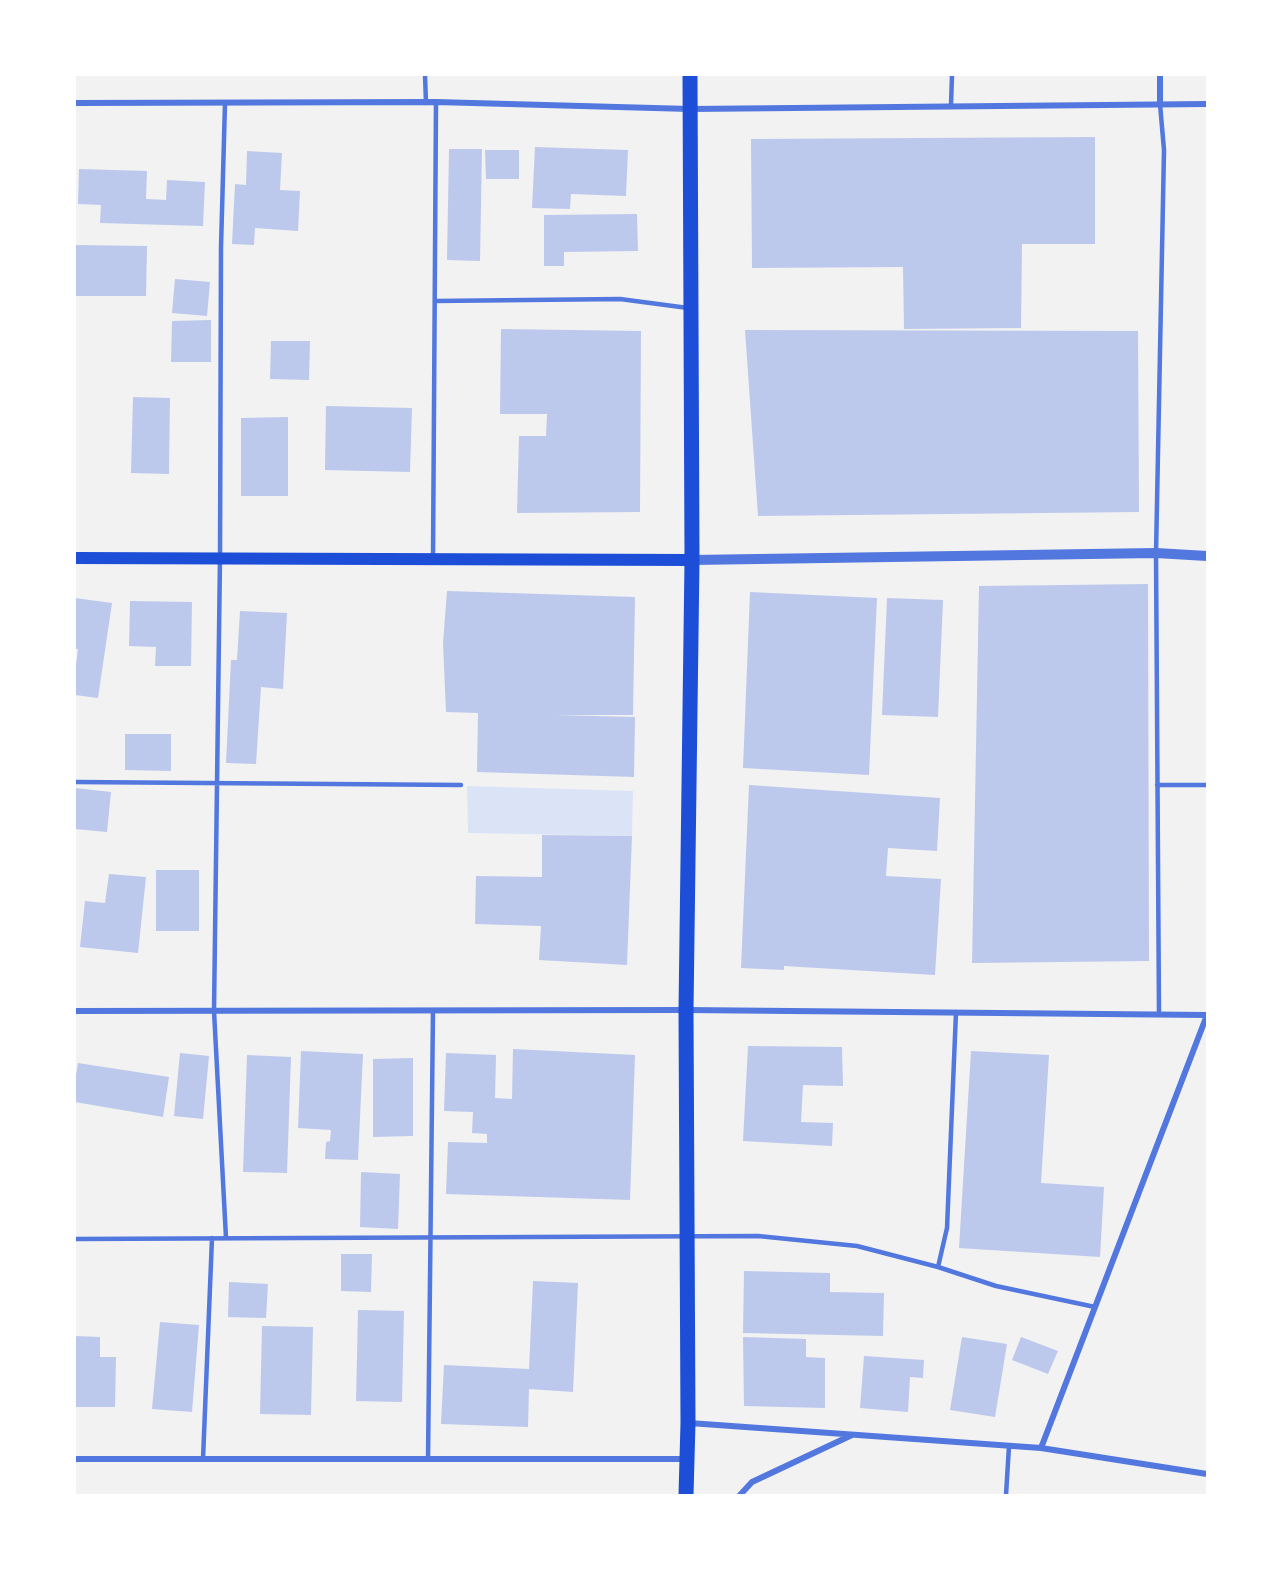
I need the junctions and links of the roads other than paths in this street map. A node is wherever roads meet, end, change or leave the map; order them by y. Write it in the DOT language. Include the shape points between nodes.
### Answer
graph roads {
  1 [pos="425,75"];
  2 [pos="690,75"];
  3 [pos="952,75"];
  4 [pos="1160,75"];
  5 [pos="436,102"];
  6 [pos="75,103"];
  7 [pos="225,103"];
  8 [pos="426,103"];
  9 [pos="1160,104"];
  10 [pos="1207,104"];
  11 [pos="951,105"];
  12 [pos="690,109"];
  13 [pos="435,301"];
  14 [pos="691,308"];
  15 [pos="1156,552"];
  16 [pos="1207,556"];
  17 [pos="75,558"];
  18 [pos="220,558"];
  19 [pos="433,559"];
  20 [pos="692,560"];
  21 [pos="75,782"];
  22 [pos="217,783"];
  23 [pos="461,785"];
  24 [pos="1157,785"];
  25 [pos="1207,785"];
  26 [pos="433,1010"];
  27 [pos="686,1010"];
  28 [pos="75,1011"];
  29 [pos="214,1011"];
  30 [pos="956,1012"];
  31 [pos="1159,1015"];
  32 [pos="1207,1015"];
  33 [pos="687,1237"];
  34 [pos="212,1238"];
  35 [pos="226,1238"];
  36 [pos="430,1238"];
  37 [pos="75,1239"];
  38 [pos="938,1267"];
  39 [pos="1095,1307"];
  40 [pos="688,1423"];
  41 [pos="853,1435"];
  42 [pos="1009,1446"];
  43 [pos="1041,1448"];
  44 [pos="428,1459"];
  45 [pos="686,1459"];
  46 [pos="75,1460"];
  47 [pos="203,1460"];
  48 [pos="1207,1474"];
  49 [pos="686,1495"];
  50 [pos="740,1495"];
  51 [pos="1006,1495"];
  1 -- 8 [label="lane"];
  2 -- 12 [label="main road"];
  3 -- 11 [label="lane"];
  4 -- 9 [label="street"];
  5 -- 8 [label="street"];
  5 -- 12 [label="street"];
  5 -- 13 [label="lane"];
  6 -- 7 [label="street"];
  7 -- 8 [label="street"];
  7 -- 18 [label="lane"];
  9 -- 10 [label="street"];
  9 -- 11 [label="street"];
  9 -- 15 [label="lane" via="1164,150"];
  11 -- 12 [label="street"];
  12 -- 14 [label="main road"];
  13 -- 14 [label="lane" via="620,299"];
  13 -- 19 [label="lane"];
  14 -- 20 [label="main road"];
  15 -- 16 [label="street"];
  15 -- 20 [label="street"];
  15 -- 24 [label="lane"];
  17 -- 18 [label="main road"];
  18 -- 19 [label="main road"];
  18 -- 22 [label="lane"];
  19 -- 20 [label="main road"];
  20 -- 27 [label="main road"];
  21 -- 22 [label="lane"];
  22 -- 23 [label="lane"];
  22 -- 29 [label="lane"];
  24 -- 25 [label="lane"];
  24 -- 31 [label="lane"];
  26 -- 27 [label="street"];
  26 -- 29 [label="street"];
  26 -- 36 [label="lane"];
  27 -- 30 [label="street"];
  27 -- 33 [label="main road"];
  28 -- 29 [label="street"];
  29 -- 35 [label="lane"];
  30 -- 31 [label="street"];
  30 -- 38 [label="lane" via="947,1228"];
  31 -- 32 [label="street"];
  32 -- 39 [label="street"];
  33 -- 36 [label="lane"];
  33 -- 38 [label="lane" via="758,1236 857,1246"];
  33 -- 40 [label="main road"];
  34 -- 35 [label="lane"];
  34 -- 37 [label="lane"];
  34 -- 47 [label="lane"];
  35 -- 36 [label="lane"];
  36 -- 44 [label="lane"];
  38 -- 39 [label="lane" via="996,1286"];
  39 -- 43 [label="street"];
  40 -- 41 [label="street"];
  40 -- 45 [label="main road"];
  41 -- 42 [label="street"];
  41 -- 50 [label="street" via="752,1482"];
  42 -- 43 [label="street"];
  42 -- 51 [label="lane"];
  43 -- 48 [label="street"];
  44 -- 45 [label="street"];
  44 -- 47 [label="street"];
  45 -- 49 [label="main road"];
  46 -- 47 [label="street"];
}
